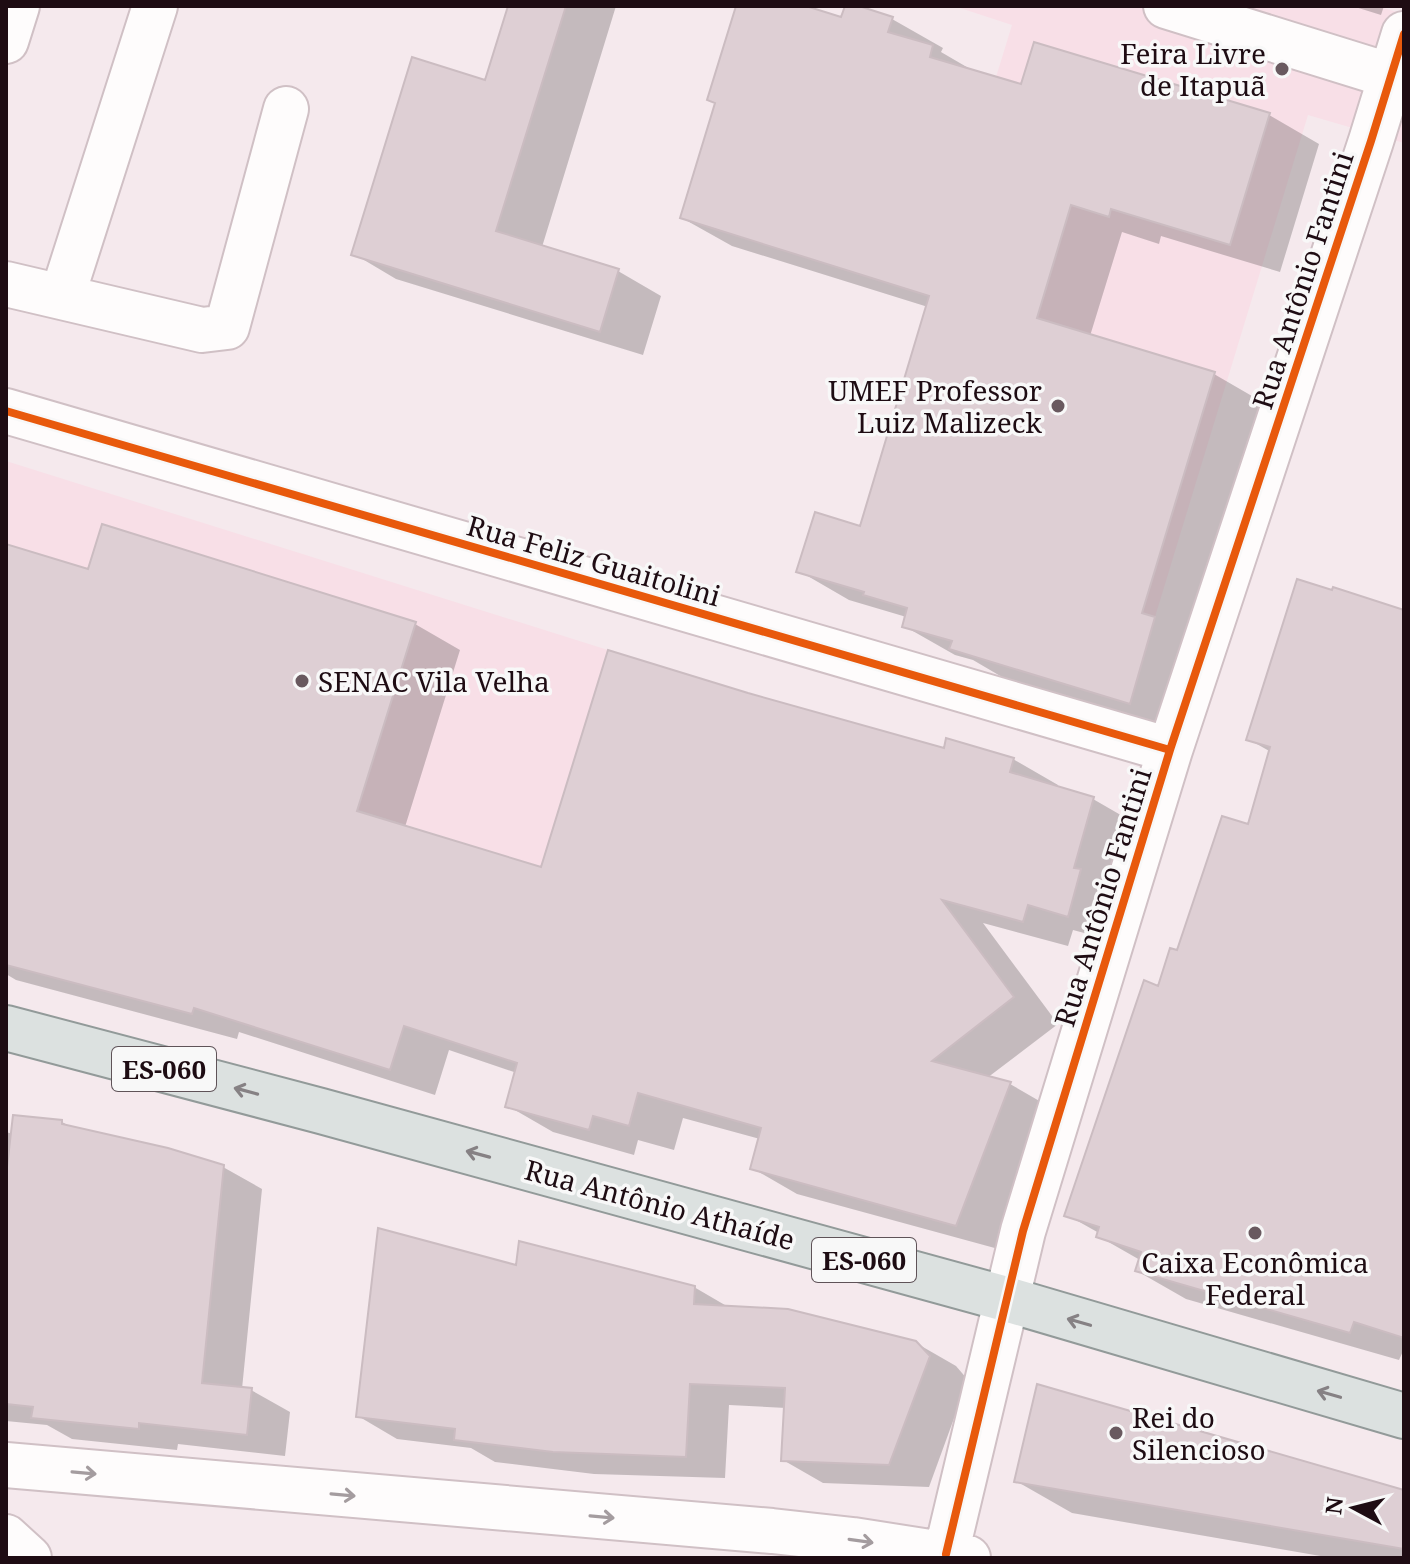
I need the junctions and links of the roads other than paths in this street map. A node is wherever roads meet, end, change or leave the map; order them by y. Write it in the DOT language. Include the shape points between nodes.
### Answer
graph roads {
  1 [pos="17,6"];
  2 [pos="155,6"];
  3 [pos="1166,6"];
  4 [pos="1404,34"];
  5 [pos="6,41"];
  6 [pos="1398,78"];
  7 [pos="286,109"];
  8 [pos="6,284"];
  9 [pos="62,297"];
  10 [pos="6,411"];
  11 [pos="1170,750"];
  12 [pos="6,1028"];
  13 [pos="1006,1299"];
  14 [pos="1404,1416"];
  15 [pos="6,1465"];
  16 [pos="6,1537"];
  17 [pos="957,1556"];
  18 [pos="29,1558"];
  1 -- 5 [label="street"];
  2 -- 9 [label="street"];
  3 -- 6 [label="street"];
  4 -- 6 [label="street, Rua Antônio Fantini"];
  6 -- 11 [label="street, Rua Antônio Fantini"];
  7 -- 9 [label="street" via="227,327 202,330"];
  8 -- 9 [label="street"];
  10 -- 11 [label="street, Rua Feliz Guaitolini"];
  11 -- 13 [label="street, Rua Antônio Fantini"];
  13 -- 12 [label="main road, Rua Antônio Athaíde / ES-060, one-way"];
  14 -- 13 [label="main road, Rua Antônio Athaíde / ES-060, one-way"];
  13 -- 17 [label="street, Rua Antônio Fantini"];
  15 -- 17 [label="street, one-way" via="772,1531"];
  16 -- 18 [label="street"];
}
